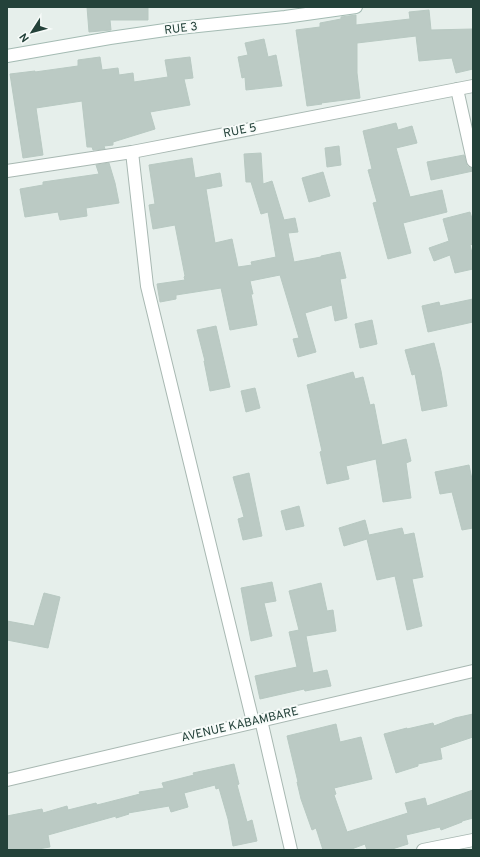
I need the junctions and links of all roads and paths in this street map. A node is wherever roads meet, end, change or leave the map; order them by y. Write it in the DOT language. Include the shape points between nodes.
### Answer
graph roads {
  1 [pos="356,7"];
  2 [pos="7,56"];
  3 [pos="473,86"];
  4 [pos="457,89"];
  5 [pos="132,152"];
  6 [pos="473,161"];
  7 [pos="7,171"];
  8 [pos="473,671"];
  9 [pos="257,721"];
  10 [pos="7,780"];
  11 [pos="473,840"];
  12 [pos="291,850"];
  13 [pos="423,850"];
  1 -- 2 [label="street, RUE 3" via="179,28"];
  3 -- 4 [label="street, RUE 5"];
  4 -- 5 [label="street, RUE 5"];
  4 -- 6 [label="street"];
  5 -- 7 [label="street, RUE 5"];
  5 -- 9 [label="street" via="147,286"];
  8 -- 9 [label="street, AVENUE KABAMBARE"];
  9 -- 10 [label="street, AVENUE KABAMBARE"];
  9 -- 12 [label="street"];
  11 -- 13 [label="street"];
}
